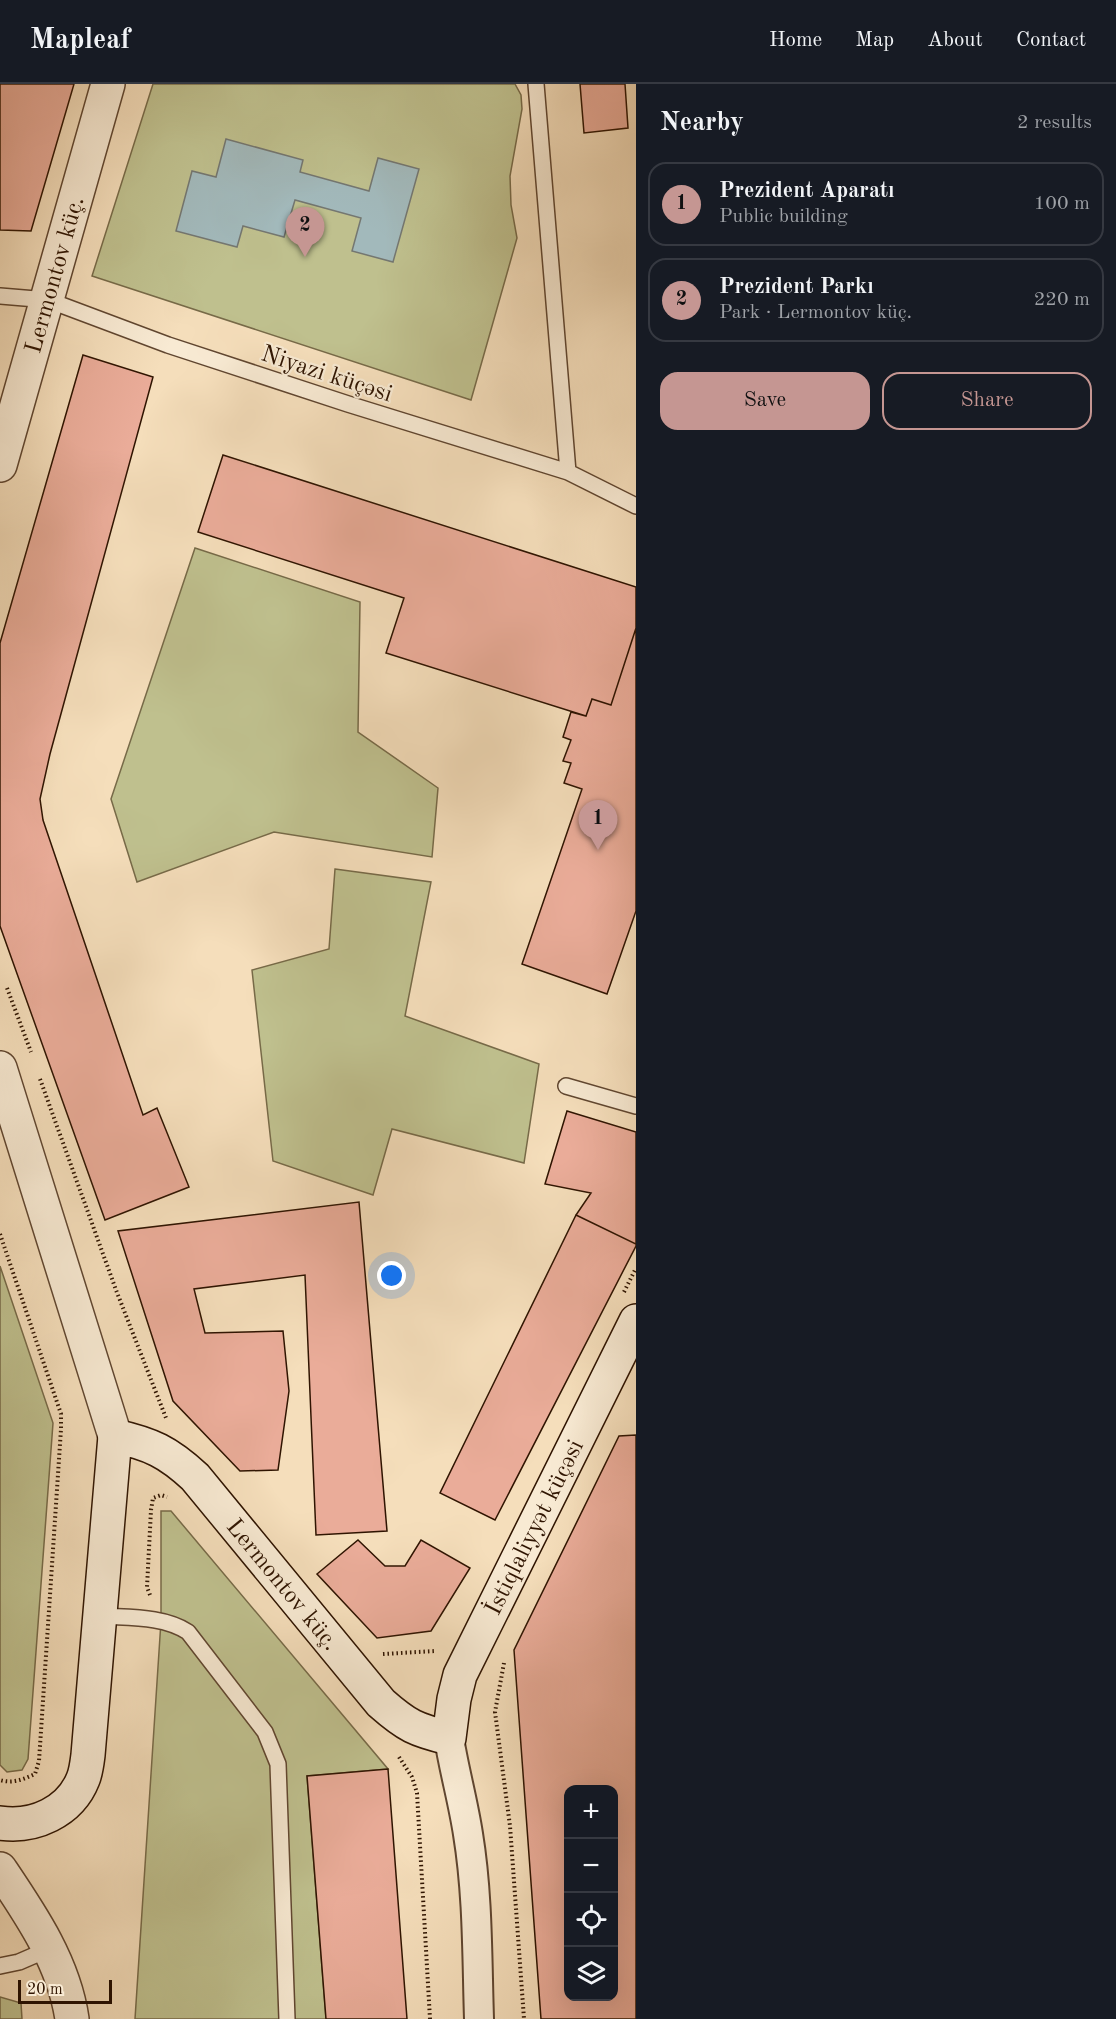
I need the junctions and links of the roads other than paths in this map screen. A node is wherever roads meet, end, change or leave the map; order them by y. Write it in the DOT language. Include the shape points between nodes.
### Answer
graph roads {
  1 [pos="108,84"];
  2 [pos="536,84"];
  3 [pos="0,296"];
  4 [pos="48,300"];
  5 [pos="0,465"];
  6 [pos="568,472"];
  7 [pos="636,506"];
  8 [pos="0,1068"];
  9 [pos="566,1086"];
  10 [pos="636,1106"];
  11 [pos="628,1311"];
  12 [pos="115,1436"];
  13 [pos="101,1616"];
  14 [pos="449,1738"];
  15 [pos="0,1823"];
  16 [pos="0,1869"];
  17 [pos="49,1949"];
  18 [pos="0,1966"];
  19 [pos="72,2019"];
  20 [pos="287,2019"];
  21 [pos="479,2019"];
  1 -- 4 [label="main road, Lermontov küç."];
  2 -- 6 [label="lane"];
  3 -- 4 [label="lane, Niyazi küçəsi"];
  4 -- 5 [label="main road, Lermontov küç."];
  4 -- 6 [label="lane, Niyazi küçəsi" via="168,345"];
  6 -- 7 [label="lane, Niyazi küçəsi"];
  8 -- 12 [label="main road"];
  9 -- 10 [label="lane"];
  11 -- 14 [label="main road, İstiqlaliyyət küçəsi" via="460,1676"];
  12 -- 13 [label="main road"];
  12 -- 14 [label="main road, Lermontov küç." via="141,1442 174,1458 195,1477 381,1703 420,1731"];
  13 -- 15 [label="main road" via="84,1777 62,1808 44,1819"];
  13 -- 20 [label="lane" via="161,1621 188,1632 265,1732 278,1764"];
  14 -- 21 [label="street" via="473,1872"];
  16 -- 17 [label="main road"];
  17 -- 18 [label="lane"];
  17 -- 19 [label="main road" via="65,1988"];
}
